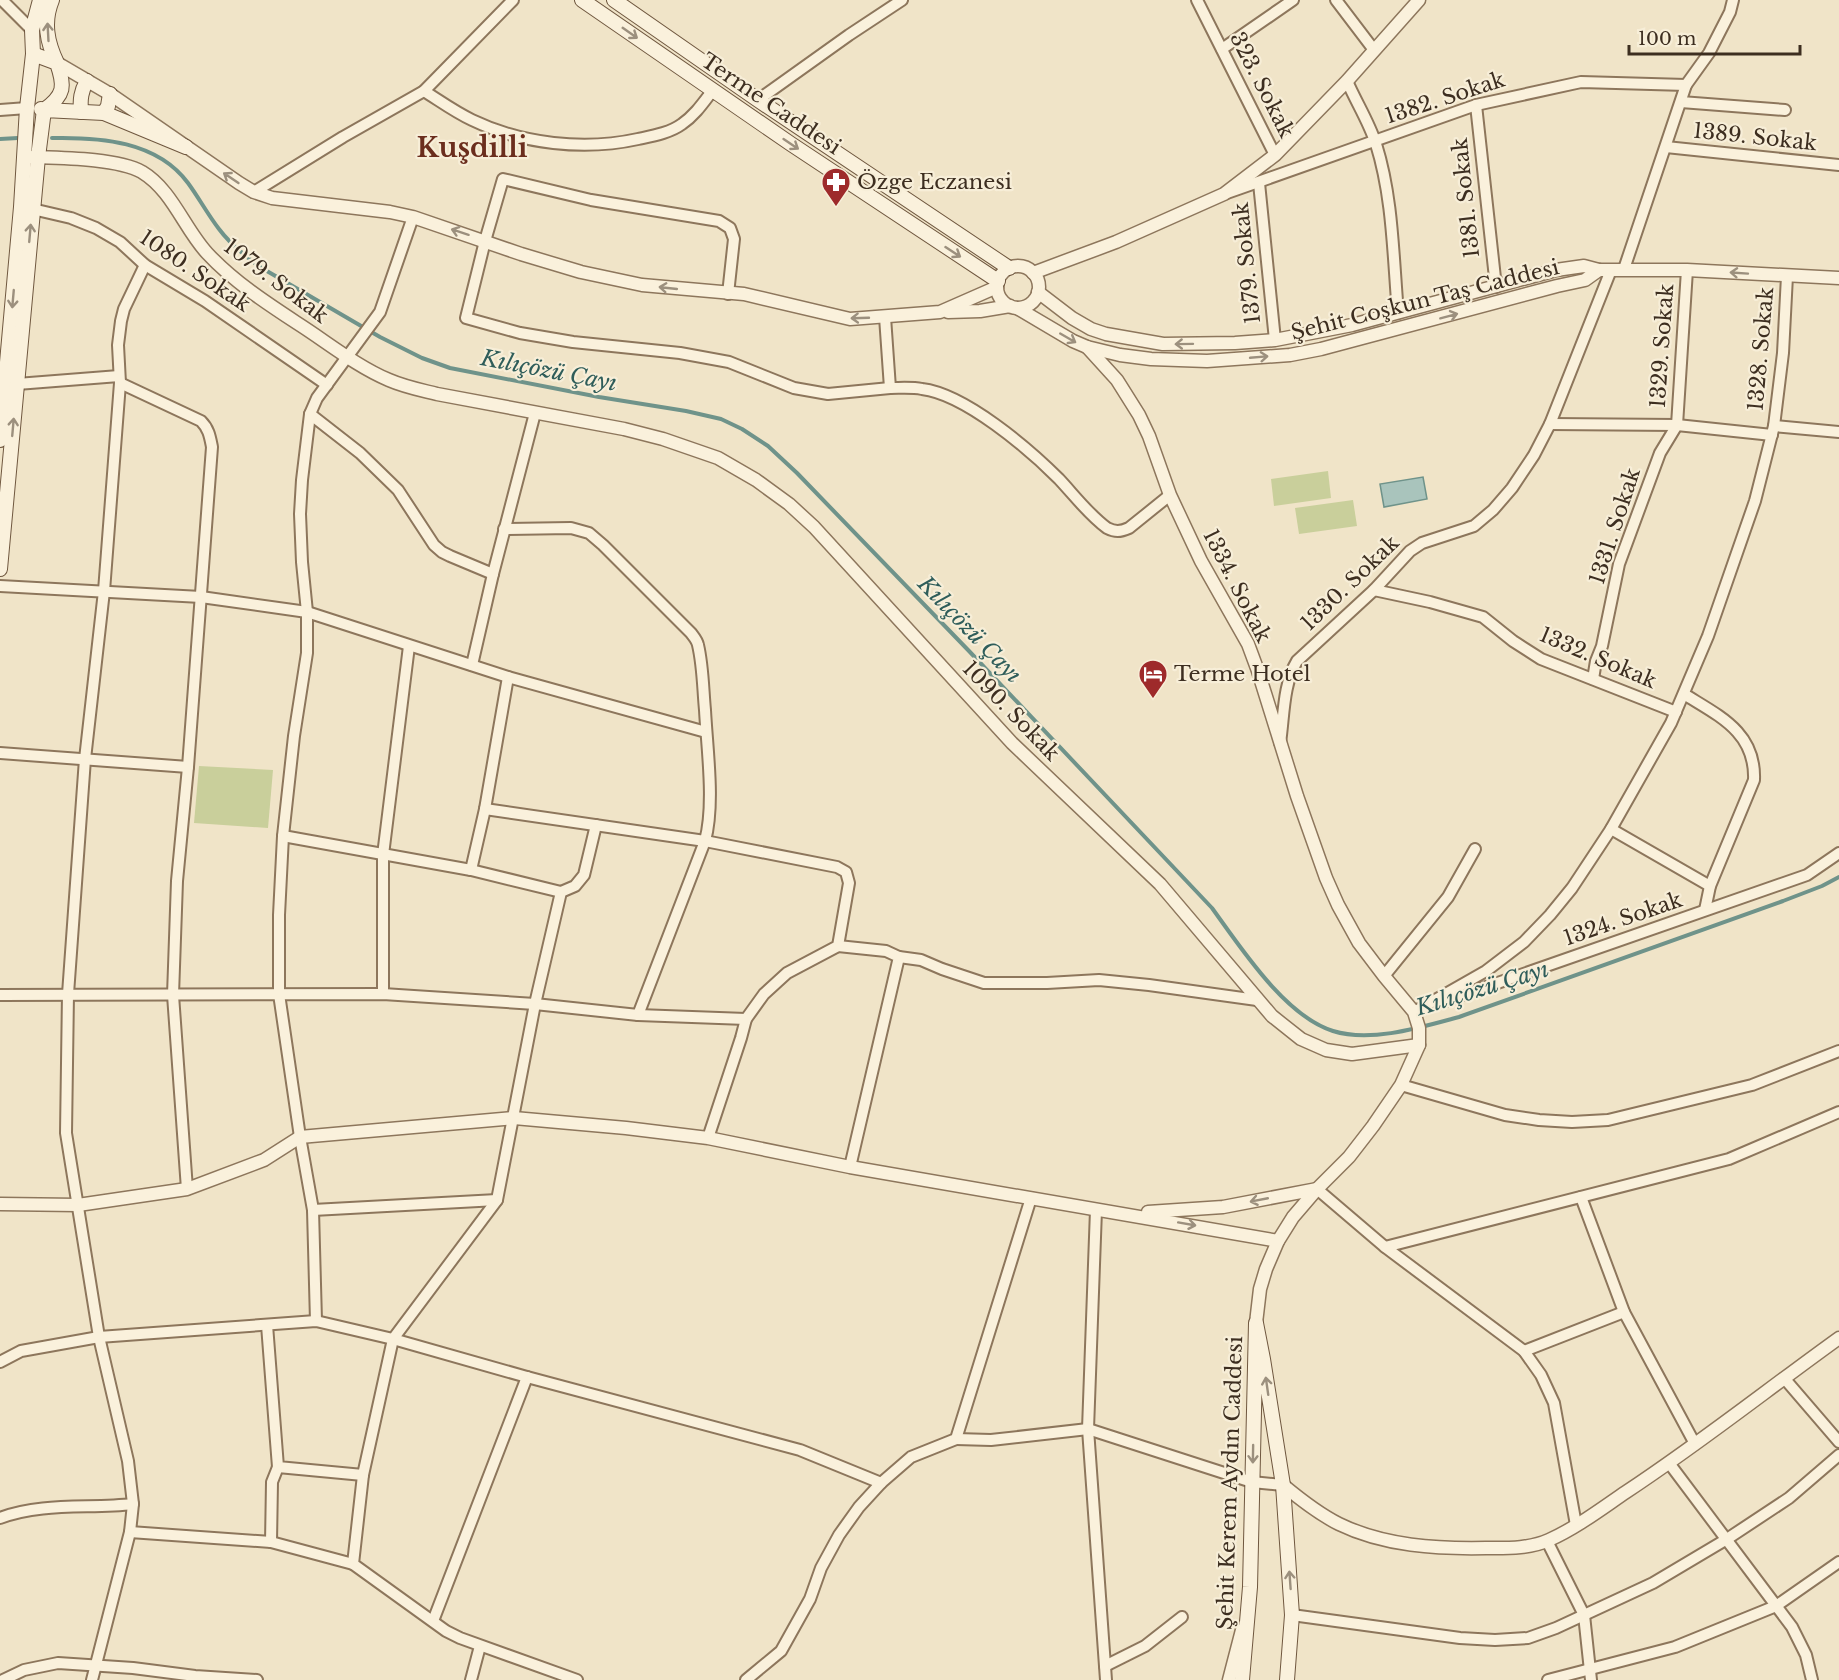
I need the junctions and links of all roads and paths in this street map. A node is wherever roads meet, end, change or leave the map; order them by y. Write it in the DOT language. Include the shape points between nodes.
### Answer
graph roads {
  1 [pos="2,0"];
  2 [pos="40,0"];
  3 [pos="52,0"];
  4 [pos="513,0"];
  5 [pos="582,0"];
  6 [pos="614,0"];
  7 [pos="902,0"];
  8 [pos="1197,0"];
  9 [pos="1293,0"];
  10 [pos="1336,0"];
  11 [pos="1419,0"];
  12 [pos="1733,0"];
  13 [pos="33,30"];
  14 [pos="1222,49"];
  15 [pos="1374,50"];
  16 [pos="33,54"];
  17 [pos="57,63"];
  18 [pos="87,81"];
  19 [pos="1347,81"];
  20 [pos="1686,85"];
  21 [pos="713,90"];
  22 [pos="424,91"];
  23 [pos="110,94"];
  24 [pos="758,100"];
  25 [pos="1681,102"];
  26 [pos="1476,105"];
  27 [pos="0,110"];
  28 [pos="1785,110"];
  29 [pos="81,112"];
  30 [pos="104,113"];
  31 [pos="27,114"];
  32 [pos="43,115"];
  33 [pos="1375,141"];
  34 [pos="186,147"];
  35 [pos="1666,147"];
  36 [pos="1275,155"];
  37 [pos="31,157"];
  38 [pos="1839,165"];
  39 [pos="1258,183"];
  40 [pos="255,192"];
  41 [pos="1224,194"];
  42 [pos="27,208"];
  43 [pos="413,217"];
  44 [pos="485,241"];
  45 [pos="145,265"];
  46 [pos="1009,268"];
  47 [pos="1611,270"];
  48 [pos="1687,270"];
  49 [pos="1033,273"];
  50 [pos="1787,276"];
  51 [pos="1839,278"];
  52 [pos="997,284"];
  53 [pos="1496,287"];
  54 [pos="1038,292"];
  55 [pos="728,294"];
  56 [pos="1013,307"];
  57 [pos="940,312"];
  58 [pos="1398,313"];
  59 [pos="885,317"];
  60 [pos="1275,340"];
  61 [pos="1087,347"];
  62 [pos="348,356"];
  63 [pos="120,379"];
  64 [pos="17,384"];
  65 [pos="327,384"];
  66 [pos="890,388"];
  67 [pos="535,412"];
  68 [pos="310,414"];
  69 [pos="1550,424"];
  70 [pos="1677,425"];
  71 [pos="1773,430"];
  72 [pos="1839,432"];
  73 [pos="0,440"];
  74 [pos="1170,495"];
  75 [pos="504,529"];
  76 [pos="0,569"];
  77 [pos="493,574"];
  78 [pos="0,586"];
  79 [pos="1374,590"];
  80 [pos="104,591"];
  81 [pos="201,597"];
  82 [pos="307,612"];
  83 [pos="409,646"];
  84 [pos="472,665"];
  85 [pos="508,677"];
  86 [pos="1593,679"];
  87 [pos="1684,694"];
  88 [pos="1676,712"];
  89 [pos="706,732"];
  90 [pos="1280,743"];
  91 [pos="0,753"];
  92 [pos="85,759"];
  93 [pos="188,767"];
  94 [pos="486,809"];
  95 [pos="596,825"];
  96 [pos="1611,829"];
  97 [pos="283,836"];
  98 [pos="705,841"];
  99 [pos="1475,849"];
  100 [pos="1839,854"];
  101 [pos="383,855"];
  102 [pos="471,870"];
  103 [pos="1710,886"];
  104 [pos="561,892"];
  105 [pos="1706,910"];
  106 [pos="838,946"];
  107 [pos="899,957"];
  108 [pos="1384,976"];
  109 [pos="68,994"];
  110 [pos="279,994"];
  111 [pos="383,994"];
  112 [pos="0,995"];
  113 [pos="173,995"];
  114 [pos="1257,1000"];
  115 [pos="535,1004"];
  116 [pos="1414,1012"];
  117 [pos="638,1015"];
  118 [pos="746,1019"];
  119 [pos="1419,1045"];
  120 [pos="1839,1051"];
  121 [pos="1401,1084"];
  122 [pos="1839,1112"];
  123 [pos="514,1118"];
  124 [pos="300,1137"];
  125 [pos="708,1138"];
  126 [pos="850,1167"];
  127 [pos="187,1189"];
  128 [pos="1317,1189"];
  129 [pos="1581,1197"];
  130 [pos="1031,1198"];
  131 [pos="497,1200"];
  132 [pos="0,1204"];
  133 [pos="78,1205"];
  134 [pos="313,1210"];
  135 [pos="1096,1210"];
  136 [pos="1129,1214"];
  137 [pos="1278,1241"];
  138 [pos="1385,1247"];
  139 [pos="1624,1312"];
  140 [pos="316,1321"];
  141 [pos="1256,1323"];
  142 [pos="267,1325"];
  143 [pos="99,1337"];
  144 [pos="1839,1338"];
  145 [pos="393,1339"];
  146 [pos="1524,1351"];
  147 [pos="0,1362"];
  148 [pos="526,1377"];
  149 [pos="1784,1377"];
  150 [pos="1088,1429"];
  151 [pos="956,1439"];
  152 [pos="1839,1442"];
  153 [pos="1695,1444"];
  154 [pos="1839,1455"];
  155 [pos="1669,1464"];
  156 [pos="278,1467"];
  157 [pos="363,1475"];
  158 [pos="1252,1482"];
  159 [pos="881,1483"];
  160 [pos="1283,1485"];
  161 [pos="134,1504"];
  162 [pos="0,1518"];
  163 [pos="1576,1525"];
  164 [pos="130,1532"];
  165 [pos="1727,1539"];
  166 [pos="1547,1541"];
  167 [pos="272,1542"];
  168 [pos="1839,1562"];
  169 [pos="353,1564"];
  170 [pos="1248,1606"];
  171 [pos="1776,1606"];
  172 [pos="1292,1615"];
  173 [pos="1584,1615"];
  174 [pos="1182,1617"];
  175 [pos="433,1621"];
  176 [pos="480,1646"];
  177 [pos="94,1666"];
  178 [pos="1105,1666"];
  179 [pos="1590,1675"];
  180 [pos="3,1680"];
  181 [pos="92,1680"];
  182 [pos="257,1680"];
  183 [pos="471,1680"];
  184 [pos="577,1680"];
  185 [pos="746,1680"];
  186 [pos="1106,1680"];
  187 [pos="1229,1680"];
  188 [pos="1242,1680"];
  189 [pos="1287,1680"];
  190 [pos="1548,1680"];
  191 [pos="1812,1680"];
  1 -- 13 [label="street"];
  2 -- 13 [label="main road"];
  17 -- 3 [label="main road, one-way" via="47,34"];
  4 -- 22 [label="street"];
  5 -- 21 [label="main road, Terme Caddesi, one-way"];
  6 -- 24 [label="main road, Terme Caddesi"];
  7 -- 24 [label="street"];
  8 -- 14 [label="street, 323. Sokak"];
  9 -- 14 [label="street"];
  10 -- 15 [label="street"];
  11 -- 15 [label="street"];
  12 -- 20 [label="street, 1330. Sokak" via="1709,53"];
  13 -- 16 [label="main road"];
  14 -- 36 [label="street, 323. Sokak"];
  15 -- 19 [label="street"];
  16 -- 17 [label="main road"];
  16 -- 31 [label="main road"];
  17 -- 18 [label="street"];
  17 -- 32 [label="main road" via="61,93"];
  18 -- 23 [label="street"];
  18 -- 29 [label="main road" via="80,100"];
  19 -- 33 [label="street"];
  19 -- 36 [label="street"];
  20 -- 25 [label="street, 1330. Sokak"];
  20 -- 26 [label="street, 1382. Sokak" via="1581,82"];
  21 -- 22 [label="street" via="680,126 626,142 592,144 559,144 501,131 474,121"];
  21 -- 52 [label="main road, Terme Caddesi, one-way"];
  22 -- 40 [label="street"];
  23 -- 30 [label="main road"];
  23 -- 34 [label="street"];
  24 -- 46 [label="main road, Terme Caddesi"];
  25 -- 28 [label="street"];
  25 -- 35 [label="street, 1330. Sokak"];
  26 -- 33 [label="street, 1382. Sokak"];
  26 -- 53 [label="street, 1381. Sokak"];
  27 -- 31 [label="street"];
  29 -- 30 [label="main road"];
  29 -- 32 [label="main road"];
  30 -- 34 [label="main road"];
  31 -- 32 [label="main road"];
  31 -- 37 [label="main road"];
  32 -- 37 [label="main road"];
  33 -- 39 [label="street, 1382. Sokak"];
  33 -- 58 [label="street" via="1389,199"];
  40 -- 34 [label="street, one-way"];
  35 -- 38 [label="street, 1389. Sokak"];
  35 -- 47 [label="street, 1330. Sokak"];
  36 -- 41 [label="street"];
  37 -- 42 [label="main road"];
  37 -- 62 [label="street, 1079. Sokak" via="108,163 141,172 163,190 195,238 228,274"];
  39 -- 41 [label="street, 1382. Sokak"];
  39 -- 60 [label="street, 1379. Sokak"];
  40 -- 43 [label="street" via="272,198"];
  41 -- 49 [label="street" via="1136,234"];
  42 -- 45 [label="street, 1080. Sokak" via="96,228 120,242"];
  64 -- 42 [label="main road, one-way"];
  42 -- 73 [label="main road, one-way"];
  44 -- 43 [label="street, one-way"];
  43 -- 62 [label="street" via="380,312"];
  55 -- 44 [label="street, one-way" via="642,285 581,272"];
  44 -- 55 [label="street" via="503,179 591,200 719,221 730,228 734,240"];
  44 -- 66 [label="street" via="466,318 573,342 729,362 794,388 828,394"];
  45 -- 63 [label="street" via="121,321"];
  45 -- 65 [label="street, 1080. Sokak"];
  46 -- 49 [label="street" via="1022,266"];
  46 -- 52 [label="street"];
  47 -- 48 [label="street, Şehit Coşkun Taş Caddesi"];
  47 -- 53 [label="street, Şehit Coşkun Taş Caddesi" via="1584,266 1556,270"];
  61 -- 47 [label="street, Şehit Coşkun Taş Caddesi, one-way" via="1120,355 1183,360 1305,352 1369,338"];
  47 -- 69 [label="street, 1330. Sokak"];
  50 -- 48 [label="street, Şehit Coşkun Taş Caddesi, one-way"];
  48 -- 70 [label="street, 1329. Sokak"];
  49 -- 54 [label="street"];
  50 -- 51 [label="street, Şehit Coşkun Taş Caddesi"];
  50 -- 71 [label="street, 1328. Sokak"];
  52 -- 56 [label="street" via="1000,299"];
  52 -- 57 [label="street"];
  53 -- 58 [label="street, Şehit Coşkun Taş Caddesi"];
  54 -- 56 [label="street" via="1031,304"];
  60 -- 54 [label="street, Şehit Coşkun Taş Caddesi, one-way" via="1163,344 1126,338 1091,329"];
  59 -- 55 [label="street, one-way" via="850,319 760,297"];
  56 -- 57 [label="street"];
  56 -- 61 [label="street, Şehit Coşkun Taş Caddesi, one-way"];
  57 -- 59 [label="street"];
  58 -- 60 [label="street, Şehit Coşkun Taş Caddesi"];
  59 -- 66 [label="street"];
  61 -- 74 [label="street, 1334. Sokak" via="1117,380 1139,415"];
  62 -- 65 [label="street"];
  62 -- 67 [label="street, 1090. Sokak" via="410,387"];
  63 -- 64 [label="street"];
  63 -- 80 [label="street"];
  63 -- 81 [label="street" via="196,418 210,435"];
  76 -- 64 [label="main road, one-way"];
  65 -- 68 [label="street"];
  66 -- 74 [label="street" via="940,394 989,421 1035,454 1102,524 1114,531 1129,528"];
  67 -- 75 [label="street"];
  67 -- 114 [label="street, 1090. Sokak" via="691,447 740,470 789,504 1012,743 1160,884"];
  68 -- 77 [label="street" via="360,453 398,490 442,552"];
  68 -- 82 [label="street" via="300,514"];
  69 -- 70 [label="street"];
  69 -- 79 [label="street, 1330. Sokak" via="1512,488 1493,510 1474,526 1422,543 1410,551"];
  70 -- 71 [label="street"];
  70 -- 86 [label="street, 1331. Sokak" via="1660,453 1619,564"];
  71 -- 72 [label="street"];
  71 -- 87 [label="street, 1328. Sokak" via="1734,565"];
  74 -- 90 [label="street, 1334. Sokak" via="1201,561 1248,644"];
  75 -- 77 [label="street"];
  75 -- 89 [label="street" via="572,528 589,533 691,633 698,642"];
  77 -- 84 [label="street"];
  78 -- 80 [label="street"];
  79 -- 86 [label="street, 1332. Sokak" via="1483,617 1541,659"];
  79 -- 90 [label="street, 1330. Sokak" via="1292,669"];
  80 -- 81 [label="street"];
  80 -- 92 [label="street"];
  81 -- 82 [label="street"];
  81 -- 93 [label="street"];
  82 -- 83 [label="street"];
  82 -- 97 [label="street" via="307,653"];
  83 -- 84 [label="street"];
  83 -- 101 [label="street"];
  84 -- 85 [label="street"];
  85 -- 89 [label="street"];
  85 -- 94 [label="street"];
  86 -- 88 [label="street, 1332. Sokak"];
  87 -- 88 [label="street, 1328. Sokak"];
  87 -- 103 [label="street" via="1734,728 1744,739 1755,765 1754,780"];
  88 -- 96 [label="street, 1328. Sokak"];
  89 -- 98 [label="street" via="710,811"];
  90 -- 108 [label="street, 1334. Sokak" via="1338,905 1359,943"];
  91 -- 92 [label="street"];
  92 -- 93 [label="street"];
  92 -- 109 [label="street"];
  93 -- 113 [label="street" via="177,881"];
  94 -- 95 [label="street"];
  94 -- 102 [label="street"];
  95 -- 98 [label="street"];
  95 -- 104 [label="street" via="584,875 575,886"];
  96 -- 103 [label="street"];
  96 -- 116 [label="street, 1328. Sokak" via="1572,888 1524,942 1486,971"];
  97 -- 101 [label="street"];
  97 -- 110 [label="street"];
  98 -- 106 [label="street" via="846,872 849,883"];
  98 -- 117 [label="street"];
  99 -- 108 [label="street" via="1448,897"];
  100 -- 105 [label="street, 1324. Sokak" via="1808,875"];
  101 -- 102 [label="street"];
  101 -- 111 [label="street"];
  102 -- 104 [label="street"];
  103 -- 105 [label="street"];
  104 -- 115 [label="street"];
  105 -- 116 [label="street, 1324. Sokak"];
  106 -- 107 [label="street" via="885,951"];
  106 -- 118 [label="street" via="787,973 764,994"];
  107 -- 114 [label="street" via="921,960 984,983 1099,980"];
  107 -- 126 [label="street"];
  108 -- 116 [label="street, 1334. Sokak"];
  109 -- 112 [label="street"];
  109 -- 113 [label="street"];
  109 -- 133 [label="street" via="66,1133"];
  110 -- 111 [label="street"];
  110 -- 113 [label="street"];
  110 -- 124 [label="street"];
  111 -- 115 [label="street"];
  113 -- 127 [label="street"];
  114 -- 119 [label="street, 1090. Sokak" via="1301,1039 1326,1050 1352,1054"];
  115 -- 117 [label="street"];
  115 -- 123 [label="street"];
  116 -- 119 [label="street"];
  117 -- 118 [label="street"];
  118 -- 125 [label="street"];
  119 -- 121 [label="street"];
  120 -- 121 [label="street" via="1752,1084 1608,1120 1572,1122 1516,1116"];
  121 -- 128 [label="street" via="1349,1157"];
  122 -- 129 [label="street" via="1730,1159"];
  123 -- 124 [label="street"];
  123 -- 125 [label="street"];
  123 -- 131 [label="street"];
  124 -- 127 [label="street" via="264,1160"];
  124 -- 134 [label="street"];
  125 -- 126 [label="street"];
  126 -- 130 [label="street"];
  127 -- 133 [label="street"];
  128 -- 136 [label="street, one-way" via="1223,1207"];
  128 -- 137 [label="street"];
  128 -- 138 [label="street"];
  129 -- 138 [label="street"];
  129 -- 139 [label="street"];
  130 -- 135 [label="street"];
  130 -- 151 [label="street"];
  131 -- 134 [label="street"];
  131 -- 145 [label="street"];
  132 -- 133 [label="street"];
  133 -- 143 [label="street"];
  134 -- 140 [label="street"];
  135 -- 136 [label="street"];
  135 -- 150 [label="street"];
  136 -- 137 [label="street, one-way"];
  137 -- 141 [label="street" via="1260,1289"];
  138 -- 146 [label="street"];
  139 -- 146 [label="street"];
  139 -- 153 [label="street"];
  140 -- 142 [label="street"];
  140 -- 145 [label="street"];
  141 -- 158 [label="main road, Şehit Kerem Aydın Caddesi, one-way"];
  160 -- 141 [label="main road, Şehit Kerem Aydın Caddesi, one-way"];
  142 -- 143 [label="street"];
  142 -- 156 [label="street"];
  143 -- 147 [label="street" via="21,1351"];
  143 -- 161 [label="street"];
  144 -- 149 [label="street"];
  145 -- 148 [label="street"];
  145 -- 157 [label="street"];
  146 -- 163 [label="street" via="1554,1403"];
  148 -- 159 [label="street" via="800,1450"];
  148 -- 175 [label="street"];
  149 -- 152 [label="street"];
  149 -- 153 [label="street"];
  150 -- 151 [label="street" via="991,1440"];
  150 -- 158 [label="street"];
  150 -- 178 [label="street"];
  151 -- 159 [label="street" via="911,1457"];
  153 -- 155 [label="street"];
  154 -- 165 [label="street" via="1789,1498"];
  155 -- 163 [label="street"];
  155 -- 165 [label="street"];
  156 -- 157 [label="street"];
  156 -- 167 [label="street" via="272,1482"];
  157 -- 169 [label="street"];
  158 -- 160 [label="street"];
  158 -- 170 [label="main road, Şehit Kerem Aydın Caddesi"];
  159 -- 185 [label="street" via="839,1535 781,1651"];
  160 -- 166 [label="street" via="1339,1524 1387,1540 1459,1549 1519,1548"];
  172 -- 160 [label="main road, Şehit Kerem Aydın Caddesi, one-way"];
  161 -- 162 [label="street" via="35,1508"];
  161 -- 164 [label="street"];
  163 -- 166 [label="street"];
  164 -- 167 [label="street"];
  164 -- 177 [label="street"];
  165 -- 171 [label="street"];
  165 -- 173 [label="street" via="1653,1583"];
  166 -- 173 [label="street"];
  167 -- 169 [label="street"];
  168 -- 171 [label="street"];
  169 -- 175 [label="street"];
  170 -- 187 [label="street"];
  170 -- 188 [label="main road, Şehit Kerem Aydın Caddesi"];
  171 -- 179 [label="street" via="1675,1647"];
  171 -- 191 [label="street" via="1806,1655"];
  172 -- 173 [label="street" via="1495,1640 1528,1638"];
  172 -- 189 [label="main road, Şehit Kerem Aydın Caddesi"];
  173 -- 179 [label="street"];
  174 -- 178 [label="street" via="1145,1646"];
  175 -- 176 [label="street"];
  176 -- 183 [label="street"];
  176 -- 184 [label="street"];
  177 -- 180 [label="street" via="38,1666"];
  177 -- 181 [label="street"];
  177 -- 182 [label="street"];
  178 -- 186 [label="street"];
  179 -- 190 [label="street"];
}
